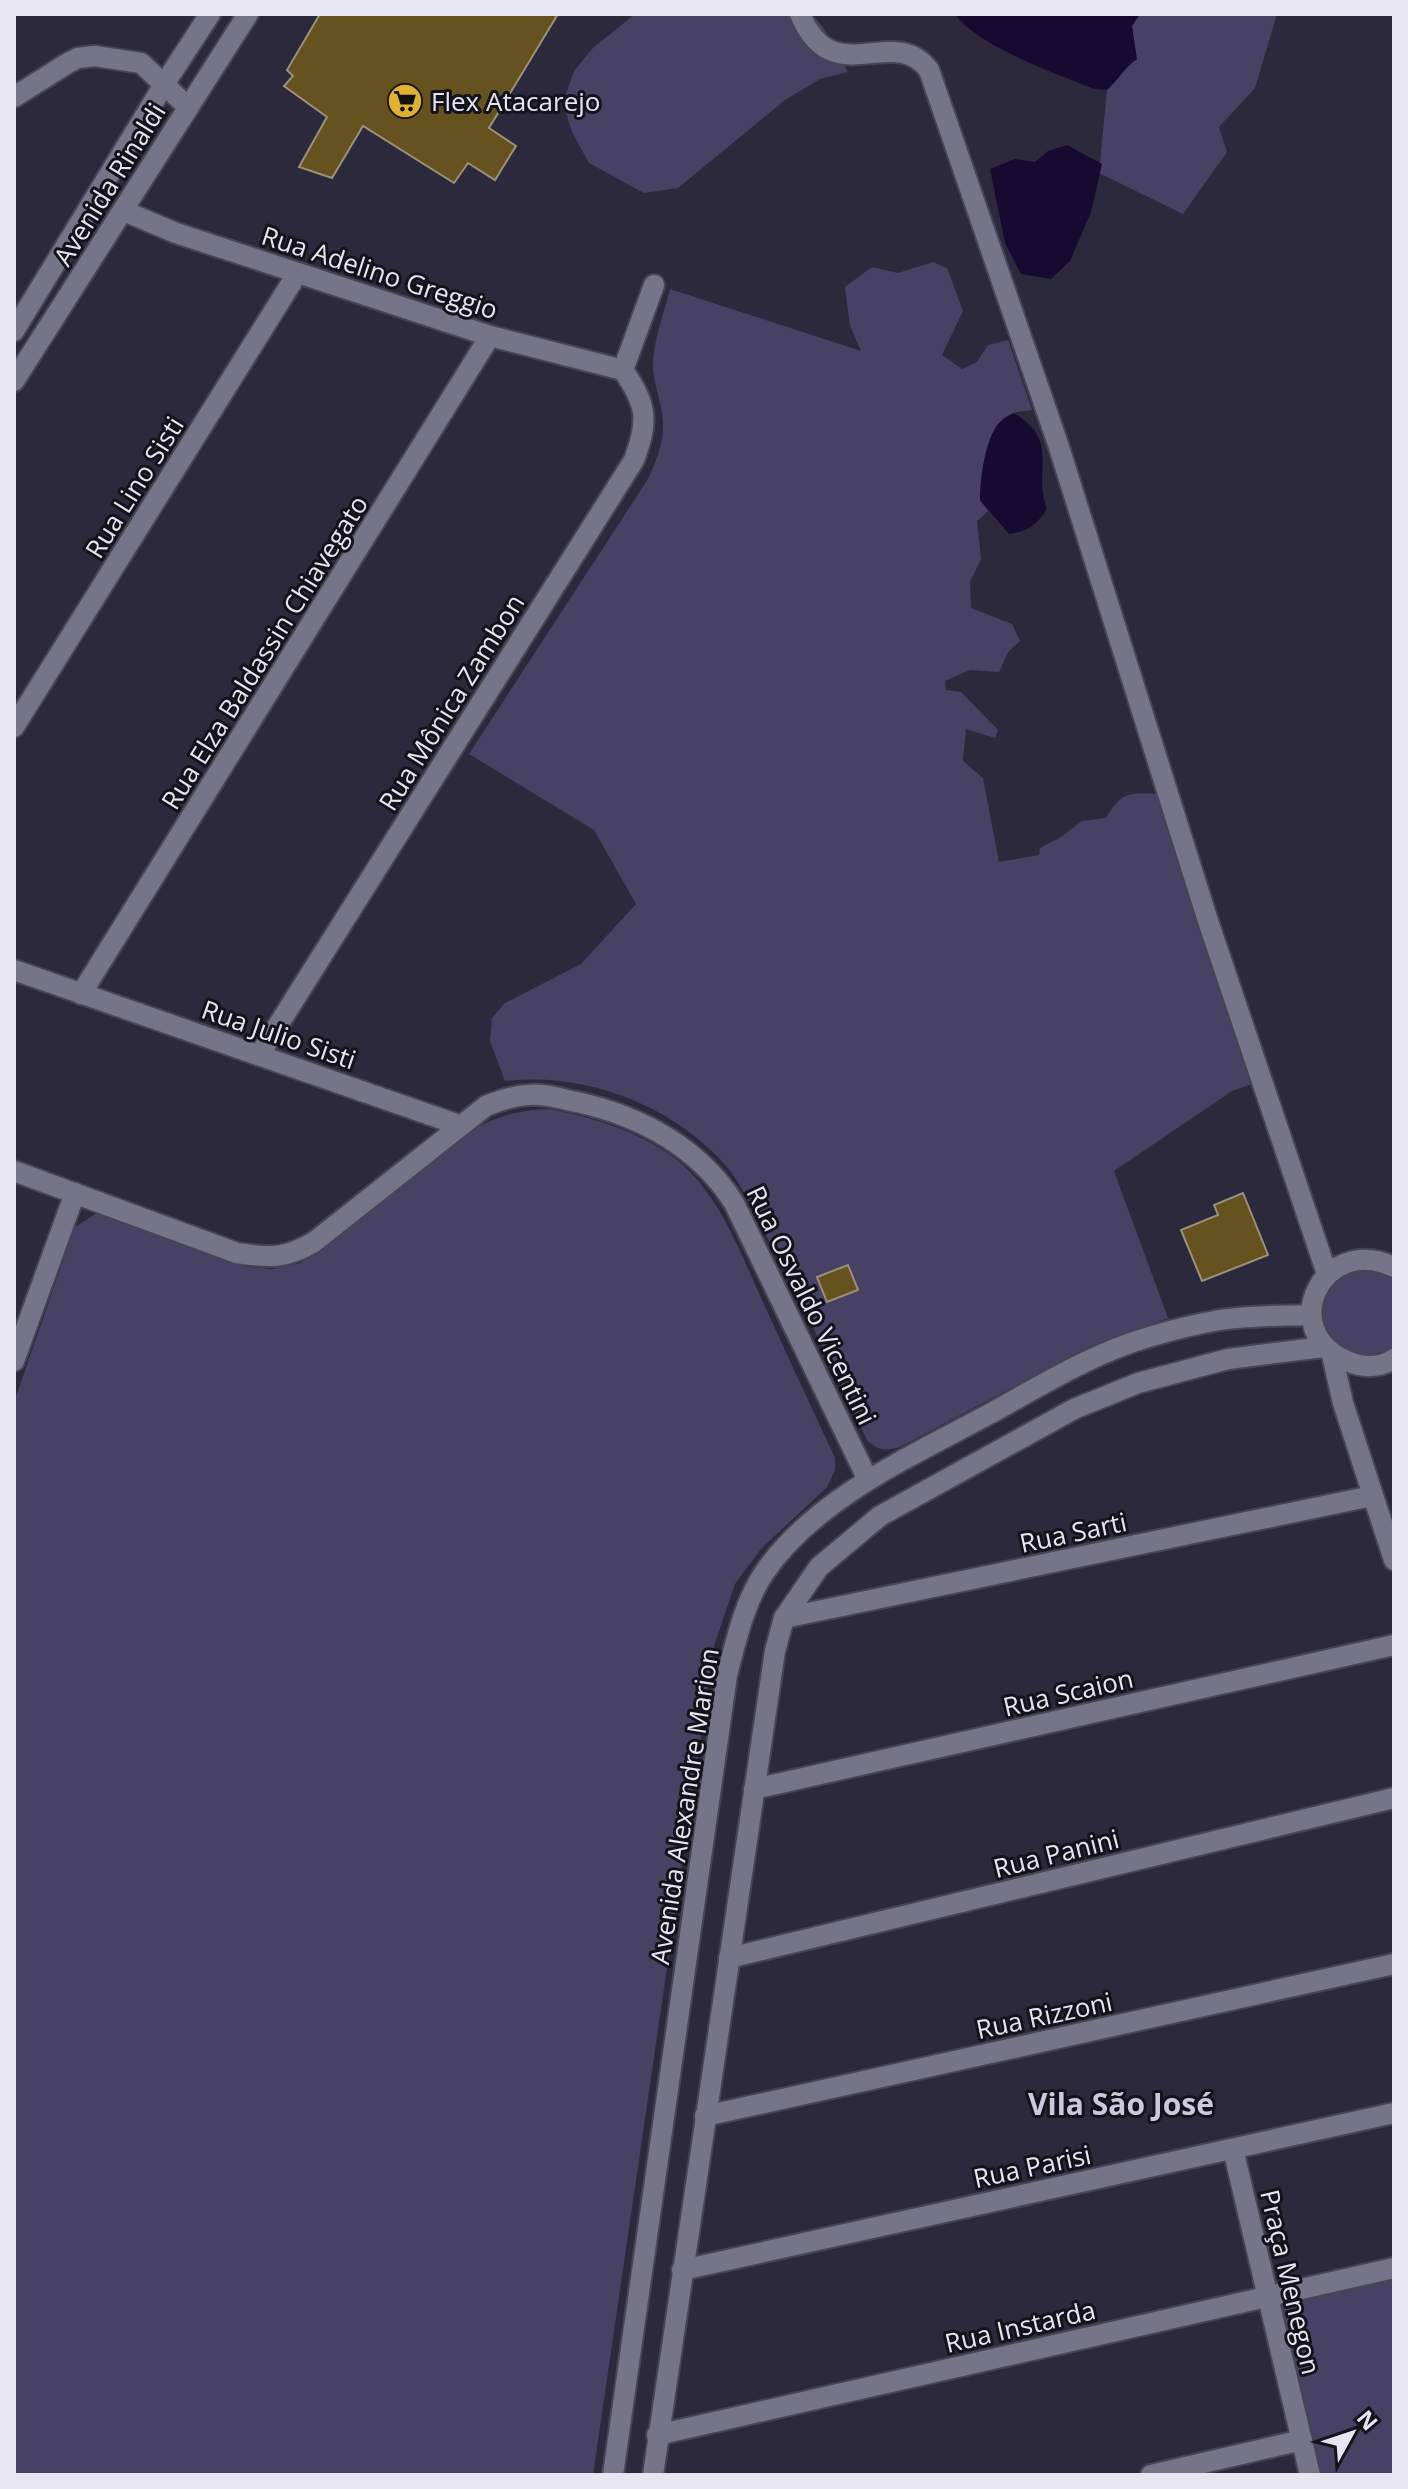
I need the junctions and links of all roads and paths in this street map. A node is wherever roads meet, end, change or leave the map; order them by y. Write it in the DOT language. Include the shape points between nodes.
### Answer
graph roads {
  1 [pos="210,14"];
  2 [pos="248,14"];
  3 [pos="800,14"];
  4 [pos="165,83"];
  5 [pos="14,97"];
  6 [pos="188,107"];
  7 [pos="124,211"];
  8 [pos="297,274"];
  9 [pos="654,285"];
  10 [pos="14,331"];
  11 [pos="490,336"];
  12 [pos="623,370"];
  13 [pos="14,381"];
  14 [pos="14,727"];
  15 [pos="14,970"];
  16 [pos="81,994"];
  17 [pos="260,1054"];
  18 [pos="459,1125"];
  19 [pos="14,1171"];
  20 [pos="75,1193"];
  21 [pos="1394,1267"];
  22 [pos="1327,1274"];
  23 [pos="1311,1315"];
  24 [pos="1328,1351"];
  25 [pos="14,1361"];
  26 [pos="1393,1361"];
  27 [pos="1357,1366"];
  28 [pos="1343,1403"];
  29 [pos="868,1480"];
  30 [pos="1372,1496"];
  31 [pos="1394,1560"];
  32 [pos="784,1618"];
  33 [pos="1394,1645"];
  34 [pos="754,1789"];
  35 [pos="1394,1798"];
  36 [pos="729,1958"];
  37 [pos="1394,1964"];
  38 [pos="1394,2113"];
  39 [pos="705,2116"];
  40 [pos="1233,2149"];
  41 [pos="1394,2268"];
  42 [pos="682,2270"];
  43 [pos="1267,2297"];
  44 [pos="657,2435"];
  45 [pos="1302,2440"];
  46 [pos="613,2475"];
  47 [pos="653,2475"];
  48 [pos="1151,2475"];
  49 [pos="1310,2475"];
  1 -- 4 [label="street, Avenida Rinaldi"];
  2 -- 6 [label="street, Avenida Rinaldi"];
  3 -- 22 [label="street" via="817,43 833,54 903,53 929,70 1058,444 1208,921"];
  4 -- 5 [label="street" via="141,63 86,56"];
  4 -- 6 [label="street"];
  4 -- 10 [label="street, Avenida Rinaldi"];
  6 -- 7 [label="street, Avenida Rinaldi"];
  7 -- 8 [label="street, Rua Adelino Greggio"];
  7 -- 13 [label="street, Avenida Rinaldi"];
  8 -- 11 [label="street, Rua Adelino Greggio"];
  8 -- 14 [label="street, Rua Lino Sisti"];
  9 -- 12 [label="street"];
  11 -- 12 [label="street, Rua Adelino Greggio"];
  11 -- 16 [label="street, Rua Elza Baldassin Chiavegato"];
  12 -- 17 [label="street, Rua Mônica Zambon" via="642,401 646,420 634,460"];
  15 -- 16 [label="street, Rua Julio Sisti"];
  16 -- 17 [label="street, Rua Julio Sisti"];
  17 -- 18 [label="street, Rua Julio Sisti"];
  18 -- 20 [label="street, Rua Osvaldo Vicentini" via="314,1242 269,1258 237,1253"];
  18 -- 29 [label="street, Rua Osvaldo Vicentini" via="486,1106 532,1094 619,1114 700,1160 734,1203"];
  19 -- 20 [label="street, Rua Osvaldo Vicentini"];
  20 -- 25 [label="street"];
  21 -- 22 [label="street" via="1361,1258"];
  22 -- 23 [label="street" via="1312,1300"];
  23 -- 24 [label="street"];
  23 -- 29 [label="street, Avenida Alexandre Marion" via="1222,1320 1113,1349"];
  24 -- 27 [label="street"];
  24 -- 28 [label="street"];
  24 -- 32 [label="street" via="1228,1359 1138,1383 1074,1409 880,1516 819,1567"];
  26 -- 27 [label="street"];
  27 -- 28 [label="street"];
  28 -- 30 [label="street"];
  29 -- 46 [label="street, Avenida Alexandre Marion" via="808,1525 763,1575 744,1615 727,1675"];
  30 -- 31 [label="street"];
  30 -- 32 [label="street, Rua Sarti"];
  32 -- 34 [label="street"];
  33 -- 34 [label="street, Rua Scaion"];
  34 -- 36 [label="street"];
  35 -- 36 [label="street, Rua Panini"];
  36 -- 39 [label="street"];
  37 -- 39 [label="street, Rua Rizzoni"];
  38 -- 40 [label="street, Rua Parisi"];
  39 -- 42 [label="street"];
  40 -- 42 [label="street, Rua Parisi"];
  40 -- 43 [label="street, Praça Menegon"];
  41 -- 43 [label="street, Rua Instarda"];
  42 -- 44 [label="street"];
  43 -- 44 [label="street, Rua Instarda"];
  43 -- 45 [label="street, Praça Menegon"];
  44 -- 47 [label="street"];
  45 -- 48 [label="street"];
  45 -- 49 [label="street, Praça Menegon"];
}
